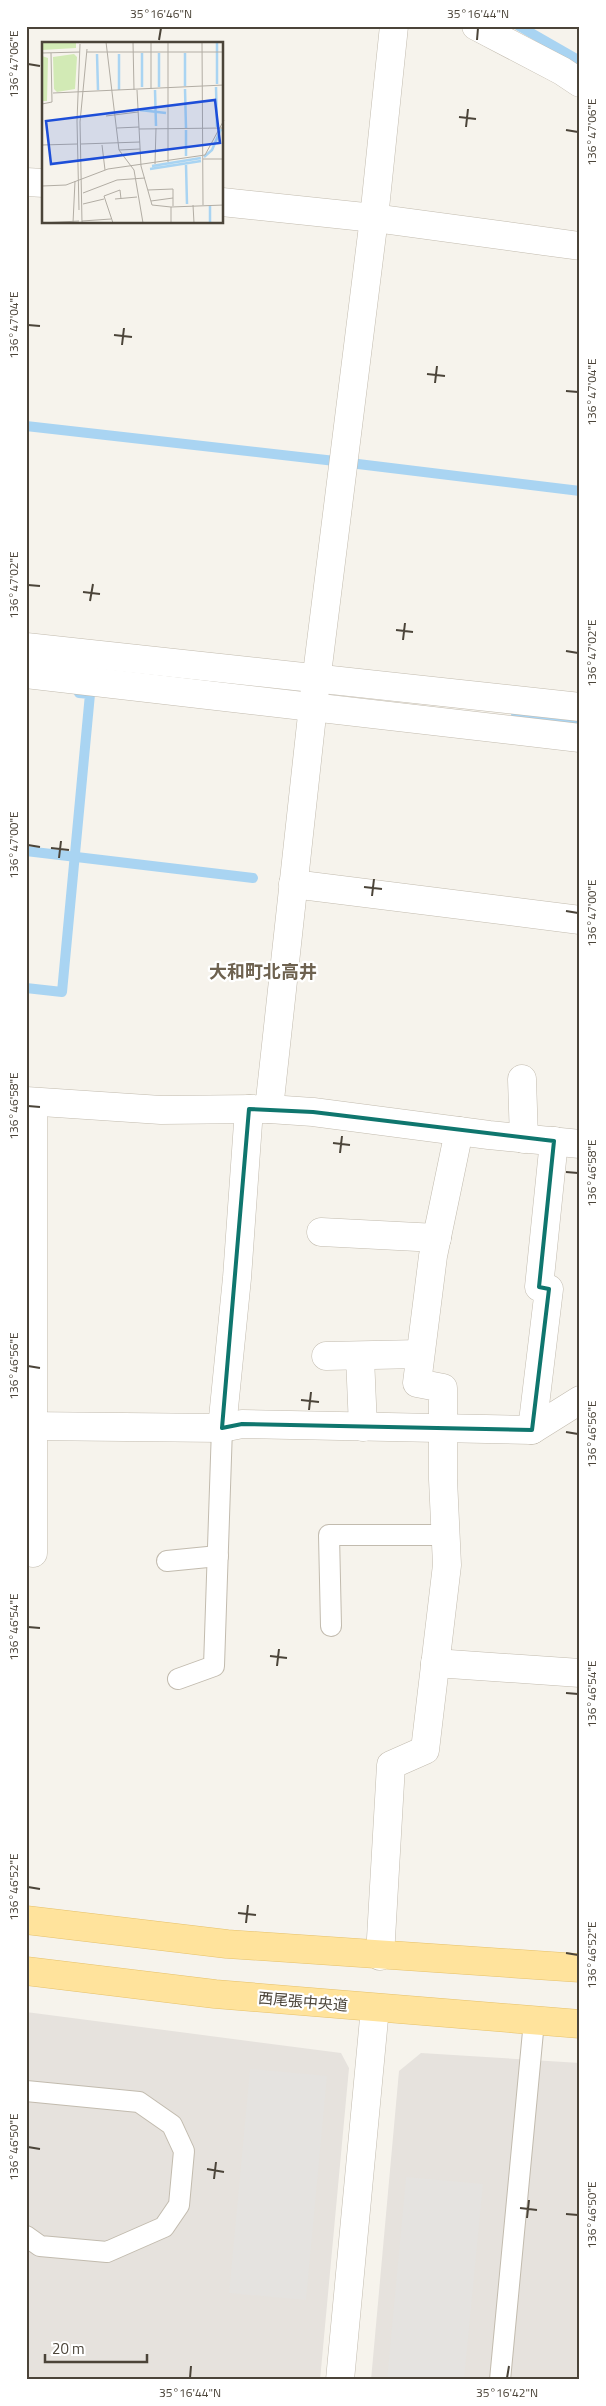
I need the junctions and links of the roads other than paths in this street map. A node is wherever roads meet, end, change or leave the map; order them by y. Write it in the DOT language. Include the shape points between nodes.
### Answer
graph roads {
  1 [pos="394,26"];
  2 [pos="476,26"];
  3 [pos="580,83"];
  4 [pos="26,182"];
  5 [pos="42,184"];
  6 [pos="224,202"];
  7 [pos="374,218"];
  8 [pos="580,246"];
  9 [pos="26,647"];
  10 [pos="26,674"];
  11 [pos="315,693"];
  12 [pos="580,707"];
  13 [pos="580,738"];
  14 [pos="293,884"];
  15 [pos="580,920"];
  16 [pos="522,1079"];
  17 [pos="30,1101"];
  18 [pos="259,1109"];
  19 [pos="459,1130"];
  20 [pos="524,1138"];
  21 [pos="567,1142"];
  22 [pos="321,1232"];
  23 [pos="437,1238"];
  24 [pos="420,1354"];
  25 [pos="326,1356"];
  26 [pos="360,1357"];
  27 [pos="580,1400"];
  28 [pos="29,1426"];
  29 [pos="363,1427"];
  30 [pos="222,1428"];
  31 [pos="442,1428"];
  32 [pos="532,1430"];
  33 [pos="446,1535"];
  34 [pos="33,1553"];
  35 [pos="218,1556"];
  36 [pos="167,1562"];
  37 [pos="331,1626"];
  38 [pos="435,1663"];
  39 [pos="580,1674"];
  40 [pos="178,1679"];
  41 [pos="26,1920"];
  42 [pos="380,1956"];
  43 [pos="580,1968"];
  44 [pos="26,1971"];
  45 [pos="375,2008"];
  46 [pos="534,2021"];
  47 [pos="580,2024"];
  48 [pos="26,2091"];
  49 [pos="33,2241"];
  50 [pos="340,2380"];
  51 [pos="500,2380"];
  1 -- 7 [label="street"];
  2 -- 3 [label="street"];
  4 -- 5 [label="street"];
  6 -- 7 [label="street"];
  7 -- 8 [label="street"];
  7 -- 11 [label="street"];
  9 -- 11 [label="street"];
  10 -- 11 [label="street"];
  11 -- 12 [label="street"];
  11 -- 13 [label="street"];
  11 -- 14 [label="street"];
  14 -- 15 [label="street"];
  14 -- 18 [label="street"];
  16 -- 20 [label="street"];
  17 -- 18 [label="street" via="161,1110"];
  17 -- 28 [label="street"];
  18 -- 19 [label="street" via="371,1118"];
  18 -- 30 [label="street"];
  19 -- 20 [label="street"];
  19 -- 23 [label="street"];
  20 -- 21 [label="street"];
  21 -- 32 [label="street" via="539,1287 549,1289"];
  22 -- 23 [label="street"];
  23 -- 24 [label="street"];
  24 -- 26 [label="street"];
  24 -- 31 [label="street" via="416,1383 443,1388"];
  25 -- 26 [label="street"];
  26 -- 29 [label="street"];
  27 -- 32 [label="street"];
  28 -- 30 [label="street"];
  28 -- 34 [label="street"];
  29 -- 30 [label="street" via="242,1424"];
  29 -- 31 [label="street"];
  30 -- 35 [label="lane"];
  31 -- 32 [label="street"];
  31 -- 33 [label="street"];
  33 -- 37 [label="lane" via="329,1535"];
  33 -- 38 [label="street" via="447,1565"];
  35 -- 36 [label="lane"];
  35 -- 40 [label="lane" via="214,1666"];
  38 -- 39 [label="street"];
  38 -- 42 [label="street" via="425,1750 391,1765"];
  41 -- 42 [label="main road" via="227,1944"];
  42 -- 43 [label="main road"];
  44 -- 45 [label="main road, 西尾張中央道" via="215,1994"];
  45 -- 46 [label="main road, 西尾張中央道"];
  45 -- 50 [label="street"];
  46 -- 47 [label="main road, 西尾張中央道"];
  46 -- 51 [label="lane"];
  48 -- 49 [label="lane" via="139,2102 172,2125 184,2152 179,2205 164,2227 108,2252"];
}
